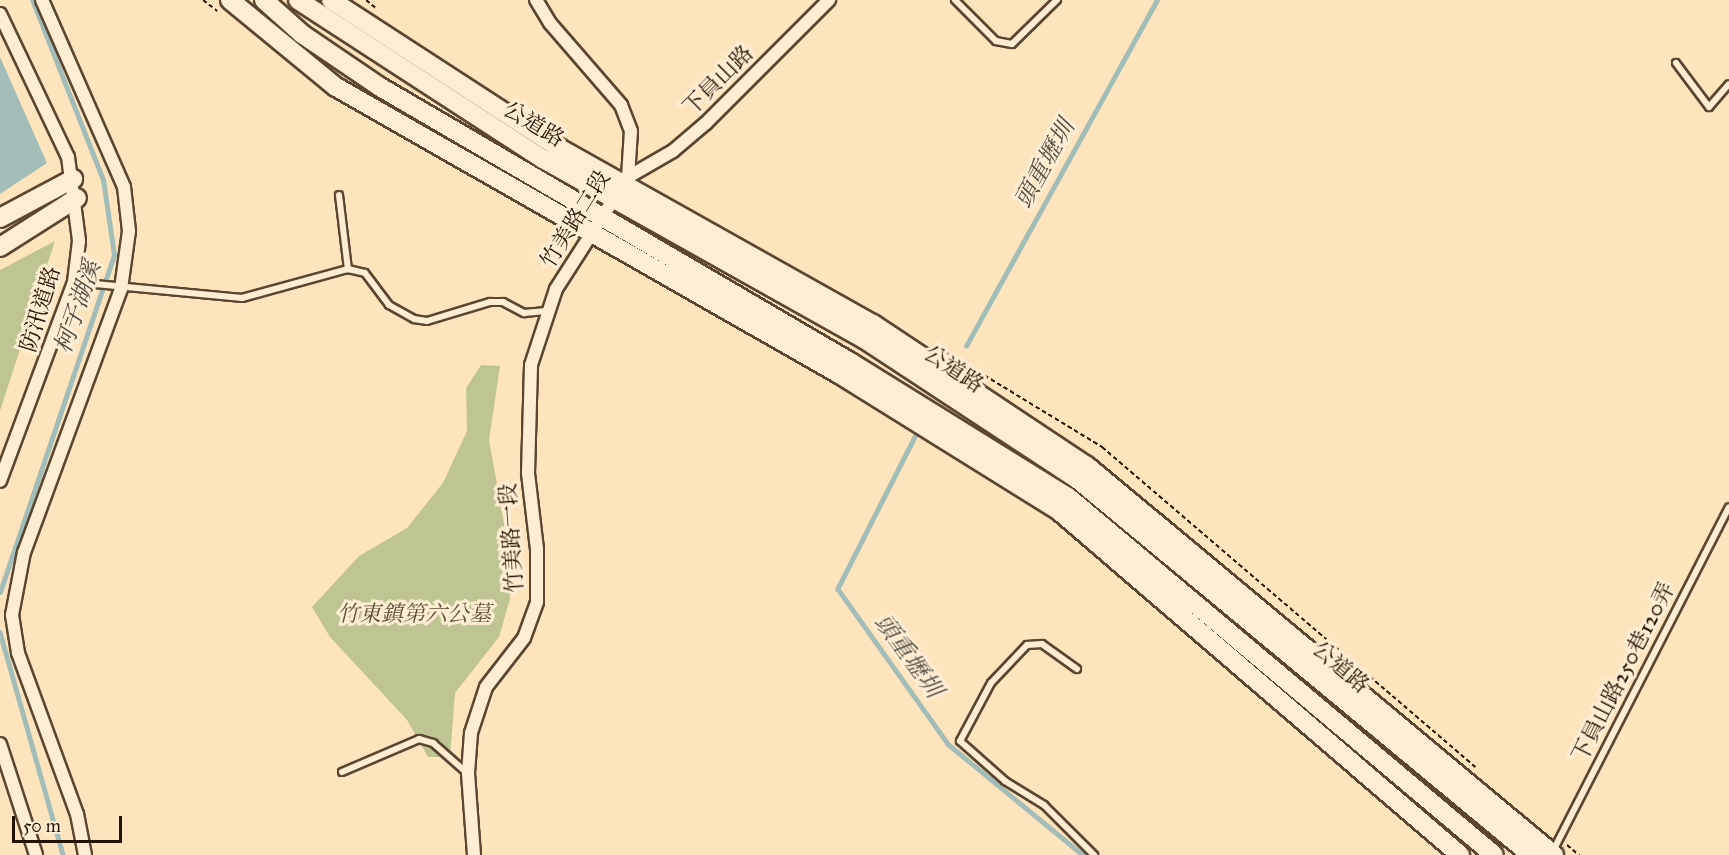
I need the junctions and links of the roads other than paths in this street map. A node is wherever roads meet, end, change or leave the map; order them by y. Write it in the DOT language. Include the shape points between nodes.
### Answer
graph roads {
  1 [pos="42,0"];
  2 [pos="264,0"];
  3 [pos="298,0"];
  4 [pos="331,0"];
  5 [pos="536,0"];
  6 [pos="829,0"];
  7 [pos="955,0"];
  8 [pos="1057,0"];
  9 [pos="226,7"];
  10 [pos="0,14"];
  11 [pos="1676,63"];
  12 [pos="1729,84"];
  13 [pos="73,179"];
  14 [pos="622,186"];
  15 [pos="339,195"];
  16 [pos="77,198"];
  17 [pos="0,218"];
  18 [pos="602,219"];
  19 [pos="592,236"];
  20 [pos="0,247"];
  21 [pos="348,269"];
  22 [pos="74,282"];
  23 [pos="121,289"];
  24 [pos="546,311"];
  25 [pos="0,481"];
  26 [pos="1729,507"];
  27 [pos="1077,669"];
  28 [pos="0,744"];
  29 [pos="342,772"];
  30 [pos="468,773"];
  31 [pos="1552,854"];
  32 [pos="36,855"];
  33 [pos="85,855"];
  34 [pos="474,855"];
  35 [pos="1094,855"];
  36 [pos="1460,855"];
  37 [pos="1494,855"];
  38 [pos="1530,855"];
  1 -- 23 [label="street" via="124,187 129,231"];
  2 -- 18 [label="street, 公道路" via="302,34 380,87"];
  3 -- 14 [label="street, 公道路" via="406,74"];
  4 -- 14 [label="street, 公道路" via="413,57"];
  5 -- 14 [label="street, 竹美路二段" via="550,23 621,105 631,131"];
  6 -- 14 [label="street, 下員山路" via="706,123"];
  7 -- 8 [label="lane" via="996,41 1012,44"];
  9 -- 19 [label="street" via="336,87"];
  10 -- 13 [label="street, 防汛道路" via="68,157"];
  11 -- 12 [label="lane" via="1709,107"];
  13 -- 16 [label="street, 防汛道路"];
  13 -- 17 [label="street"];
  14 -- 18 [label="street, 竹美路二段"];
  14 -- 31 [label="street, 公道路" via="873,324 1087,466"];
  14 -- 38 [label="street, 公道路" via="1076,478"];
  15 -- 21 [label="lane"];
  16 -- 20 [label="street"];
  16 -- 22 [label="street, 防汛道路"];
  18 -- 19 [label="street, 竹美路二段"];
  18 -- 37 [label="street, 公道路" via="850,362 1068,497"];
  19 -- 24 [label="street, 竹美路二段"];
  19 -- 36 [label="street" via="841,375 1058,510"];
  21 -- 23 [label="lane" via="242,298"];
  21 -- 24 [label="lane" via="365,273 389,305 414,320 427,321 490,302 503,302 524,313"];
  22 -- 23 [label="lane"];
  22 -- 25 [label="street, 防汛道路"];
  23 -- 33 [label="street" via="24,552 12,615 18,652 77,814"];
  24 -- 30 [label="street, 竹美路一段" via="531,365 526,416 537,549 537,602 524,638 486,687 471,733"];
  26 -- 31 [label="lane, 下員山路250巷120弄"];
  27 -- 35 [label="lane" via="1042,644 1027,645 991,683 960,741 1005,781 1044,805"];
  28 -- 32 [label="street"];
  29 -- 30 [label="lane" via="419,739 433,743"];
  30 -- 34 [label="street, 竹美路一段"];
}
